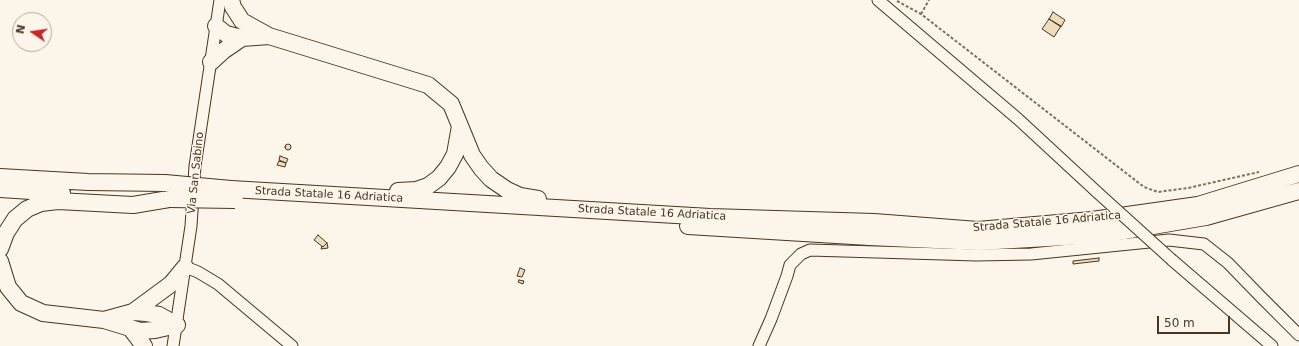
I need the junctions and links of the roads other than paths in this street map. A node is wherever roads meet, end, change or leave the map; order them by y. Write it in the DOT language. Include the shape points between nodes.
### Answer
graph roads {
  1 [pos="220,0"];
  2 [pos="231,0"];
  3 [pos="878,0"];
  4 [pos="242,20"];
  5 [pos="216,26"];
  6 [pos="269,36"];
  7 [pos="242,38"];
  8 [pos="210,62"];
  9 [pos="460,126"];
  10 [pos="1299,174"];
  11 [pos="0,177"];
  12 [pos="0,189"];
  13 [pos="167,191"];
  14 [pos="1299,191"];
  15 [pos="236,193"];
  16 [pos="710,217"];
  17 [pos="0,249"];
  18 [pos="0,261"];
  19 [pos="185,267"];
  20 [pos="133,312"];
  21 [pos="104,320"];
  22 [pos="177,326"];
  23 [pos="131,329"];
  24 [pos="1299,335"];
  25 [pos="144,346"];
  26 [pos="173,346"];
  27 [pos="292,346"];
  28 [pos="759,346"];
  29 [pos="1272,346"];
  1 -- 5 [label="street, Via San Sabino"];
  2 -- 4 [label="highway"];
  3 -- 29 [label="street, bridge" via="1018,119 1172,260"];
  4 -- 5 [label="highway"];
  4 -- 6 [label="highway"];
  5 -- 7 [label="highway" via="226,34"];
  5 -- 8 [label="street, Via San Sabino"];
  6 -- 7 [label="highway"];
  6 -- 9 [label="highway" via="428,85 451,104"];
  7 -- 8 [label="highway"];
  8 -- 19 [label="street, Via San Sabino" via="195,166"];
  9 -- 15 [label="highway" via="455,154 448,167 428,186 416,190 272,184"];
  9 -- 16 [label="highway" via="472,155 481,168 491,179 520,196 674,207"];
  10 -- 16 [label="highway, Strada Statale 16 Adriatica" via="1198,205 1092,220 978,230 874,222"];
  11 -- 13 [label="highway, Strada Statale 16 Adriatica" via="88,182"];
  12 -- 13 [label="highway, Strada Statale 16 Adriatica"];
  13 -- 15 [label="highway, Strada Statale 16 Adriatica, bridge"];
  13 -- 17 [label="highway" via="133,205 58,201 42,203 27,209 15,219"];
  14 -- 15 [label="highway, Strada Statale 16 Adriatica" via="1206,217 1100,235 979,242 861,237"];
  15 -- 16 [label="highway, Strada Statale 16 Adriatica"];
  18 -- 21 [label="highway" via="8,287 21,303 43,313"];
  19 -- 20 [label="highway" via="171,284"];
  19 -- 22 [label="street, Via San Sabino"];
  19 -- 27 [label="street" via="218,284"];
  20 -- 21 [label="highway"];
  20 -- 22 [label="highway" via="159,315"];
  21 -- 23 [label="highway"];
  22 -- 23 [label="highway" via="140,331"];
  22 -- 26 [label="street, Via San Sabino"];
  23 -- 25 [label="highway"];
  24 -- 28 [label="street" via="1228,263 1204,244 1169,240 1031,254 810,250 801,254 790,265"];
}
